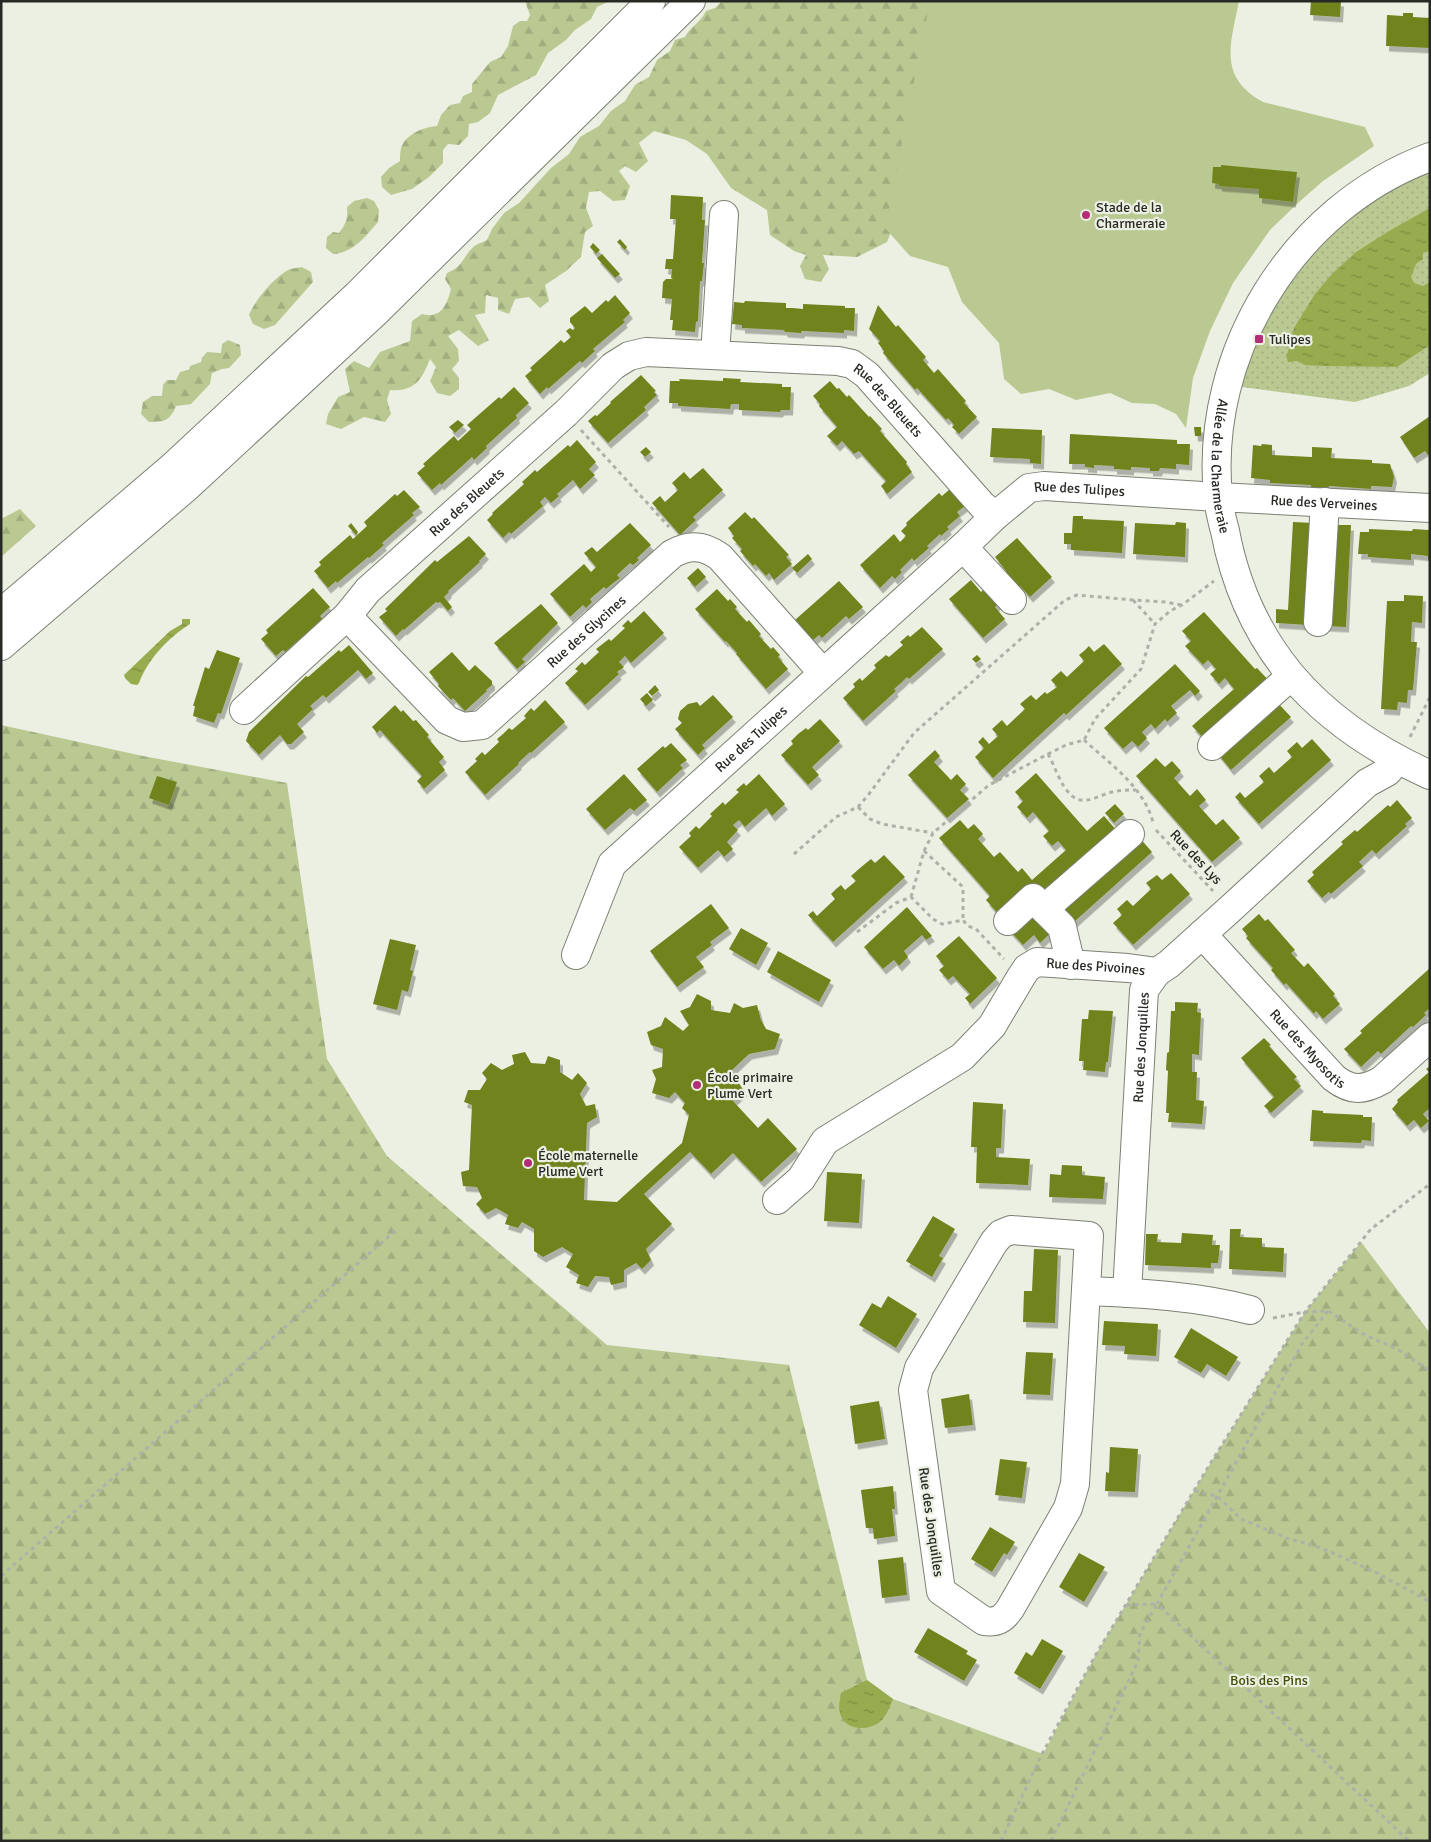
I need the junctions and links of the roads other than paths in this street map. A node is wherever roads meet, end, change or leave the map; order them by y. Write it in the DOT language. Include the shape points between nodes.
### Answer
graph roads {
  1 [pos="651,1"];
  2 [pos="690,1"];
  3 [pos="1430,157"];
  4 [pos="724,215"];
  5 [pos="715,355"];
  6 [pos="1218,497"];
  7 [pos="1325,502"];
  8 [pos="1430,508"];
  9 [pos="995,516"];
  10 [pos="963,547"];
  11 [pos="1012,600"];
  12 [pos="1,613"];
  13 [pos="347,616"];
  14 [pos="1318,622"];
  15 [pos="1,646"];
  16 [pos="823,673"];
  17 [pos="1291,676"];
  18 [pos="244,710"];
  19 [pos="1212,746"];
  20 [pos="1398,760"];
  21 [pos="1430,775"];
  22 [pos="1130,834"];
  23 [pos="1044,909"];
  24 [pos="1008,921"];
  25 [pos="1202,934"];
  26 [pos="576,955"];
  27 [pos="1072,965"];
  28 [pos="1157,972"];
  29 [pos="1430,1037"];
  30 [pos="777,1200"];
  31 [pos="1089,1236"];
  32 [pos="1130,1239"];
  33 [pos="1086,1291"];
  34 [pos="1127,1293"];
  35 [pos="1250,1310"];
  1 -- 12 [label="main road" via="357,295 170,468"];
  2 -- 15 [label="main road" via="374,314 187,487"];
  3 -- 6 [label="main road, Allée de la Charmeraie" via="1378,182 1327,219 1295,252 1260,302 1240,345 1224,399 1217,450"];
  4 -- 5 [label="main road"];
  5 -- 9 [label="main road, Rue des Bleuets" via="838,361 858,368 867,374"];
  5 -- 13 [label="main road, Rue des Bleuets" via="646,352 628,356 368,590"];
  6 -- 7 [label="main road, Rue des Verveines"];
  6 -- 9 [label="main road, Rue des Tulipes" via="1044,486 1029,488"];
  6 -- 17 [label="main road, Allée de la Charmeraie" via="1233,567 1256,622"];
  7 -- 8 [label="main road, Rue des Verveines"];
  7 -- 14 [label="main road"];
  9 -- 10 [label="main road, Rue des Tulipes"];
  10 -- 11 [label="main road"];
  10 -- 16 [label="main road, Rue des Tulipes"];
  13 -- 16 [label="main road, Rue des Glycines" via="447,720 462,727 482,725 672,554 701,547 720,557"];
  13 -- 18 [label="main road, Rue des Bleuets"];
  16 -- 26 [label="main road, Rue des Tulipes" via="612,864"];
  17 -- 19 [label="main road"];
  17 -- 20 [label="main road, Allée de la Charmeraie" via="1354,734"];
  20 -- 21 [label="main road, Allée de la Charmeraie"];
  20 -- 25 [label="main road, Rue des Jonquilles" via="1387,772 1367,783"];
  22 -- 23 [label="main road"];
  23 -- 24 [label="main road" via="1033,898"];
  23 -- 27 [label="main road" via="1062,927"];
  25 -- 28 [label="main road, Rue des Jonquilles"];
  25 -- 29 [label="main road, Rue des Myosotis" via="1343,1085 1367,1087 1382,1080"];
  27 -- 28 [label="main road, Rue des Pivoines"];
  27 -- 30 [label="main road, Rue des Pivoines" via="1037,962 1027,968 992,1026 962,1057 825,1140 801,1179"];
  28 -- 32 [label="main road, Rue des Jonquilles" via="1144,990"];
  31 -- 32 [label="main road"];
  31 -- 33 [label="main road, Rue des Jonquilles"];
  31 -- 33 [label="main road, Rue des Jonquilles" via="1011,1230 1001,1234 915,1378 913,1390 939,1586 941,1591 984,1621 997,1622 1007,1613 1064,1516 1073,1492"];
  32 -- 34 [label="main road, Rue des Jonquilles"];
  33 -- 34 [label="main road"];
  34 -- 35 [label="main road" via="1221,1302"];
}
